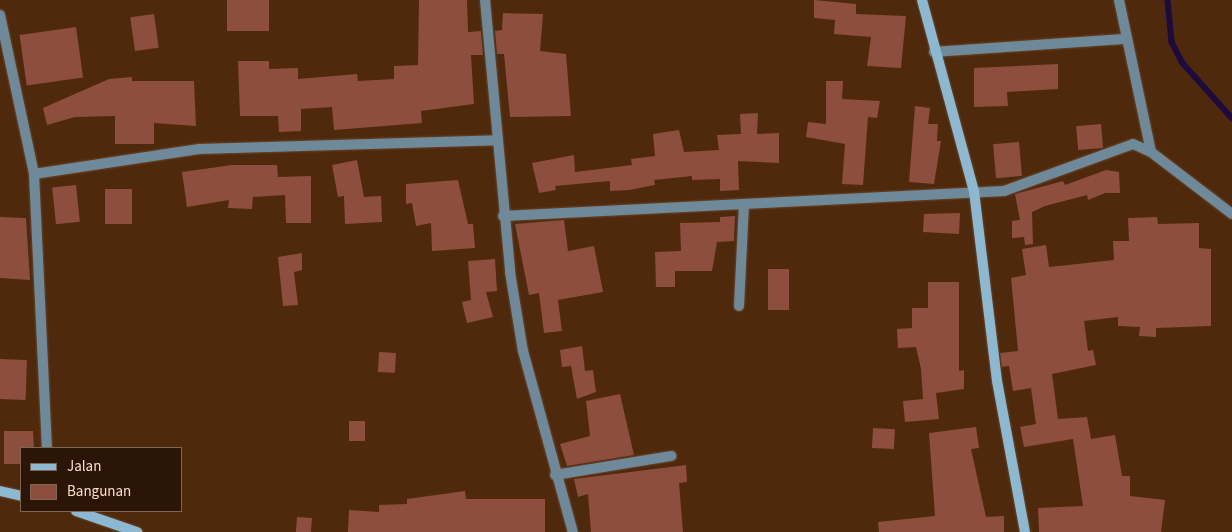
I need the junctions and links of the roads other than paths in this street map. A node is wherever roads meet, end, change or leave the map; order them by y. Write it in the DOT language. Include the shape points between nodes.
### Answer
graph roads {
  1 [pos="484,0"];
  2 [pos="922,0"];
  3 [pos="1119,0"];
  4 [pos="0,15"];
  5 [pos="1123,39"];
  6 [pos="934,52"];
  7 [pos="4,67"];
  8 [pos="498,140"];
  9 [pos="1151,152"];
  10 [pos="34,174"];
  11 [pos="974,191"];
  12 [pos="744,204"];
  13 [pos="1232,214"];
  14 [pos="503,216"];
  15 [pos="739,306"];
  16 [pos="47,447"];
  17 [pos="670,456"];
  18 [pos="554,475"];
  19 [pos="0,491"];
  20 [pos="20,496"];
  21 [pos="79,512"];
  22 [pos="137,532"];
  23 [pos="573,532"];
  24 [pos="1025,532"];
  1 -- 8 [label="street"];
  2 -- 6 [label="main road"];
  3 -- 5 [label="street"];
  4 -- 7 [label="street"];
  5 -- 6 [label="street"];
  5 -- 9 [label="street"];
  6 -- 11 [label="main road"];
  7 -- 10 [label="street"];
  8 -- 10 [label="street" via="199,148"];
  8 -- 14 [label="street"];
  9 -- 11 [label="street" via="1133,144 1004,190"];
  9 -- 13 [label="street"];
  10 -- 16 [label="street"];
  11 -- 12 [label="street"];
  11 -- 24 [label="main road" via="997,381"];
  12 -- 14 [label="street"];
  12 -- 15 [label="street"];
  14 -- 18 [label="street" via="523,351"];
  17 -- 18 [label="street"];
  18 -- 23 [label="street"];
  19 -- 20 [label="main road"];
  21 -- 22 [label="main road"];
}
